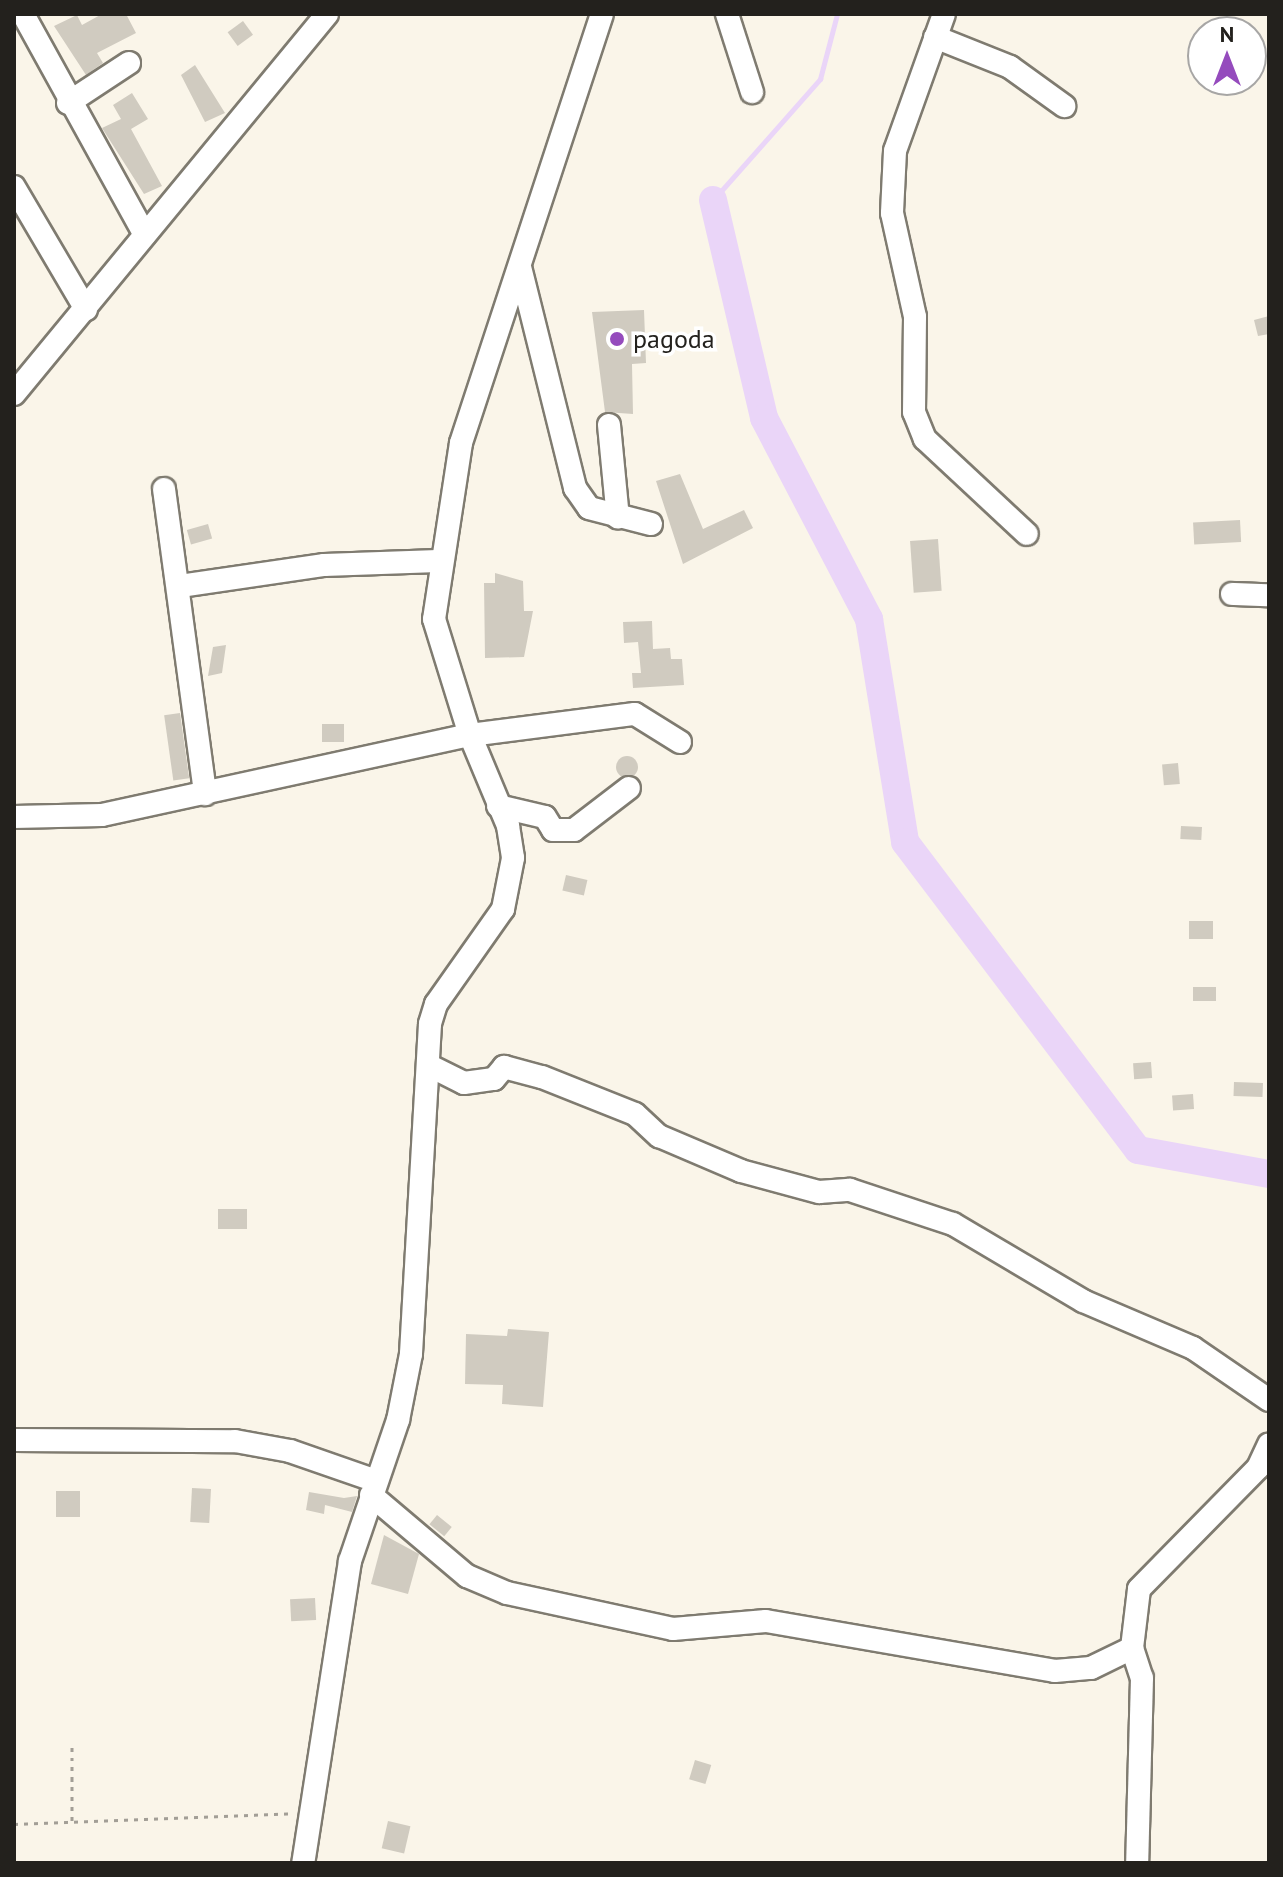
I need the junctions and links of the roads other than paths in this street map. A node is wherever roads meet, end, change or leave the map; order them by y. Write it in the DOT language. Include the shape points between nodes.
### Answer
graph roads {
  1 [pos="23,14"];
  2 [pos="327,14"];
  3 [pos="602,14"];
  4 [pos="727,14"];
  5 [pos="944,14"];
  6 [pos="935,37"];
  7 [pos="129,63"];
  8 [pos="752,92"];
  9 [pos="68,103"];
  10 [pos="1064,106"];
  11 [pos="14,187"];
  12 [pos="145,235"];
  13 [pos="519,262"];
  14 [pos="86,309"];
  15 [pos="14,394"];
  16 [pos="609,425"];
  17 [pos="164,489"];
  18 [pos="618,518"];
  19 [pos="651,524"];
  20 [pos="1027,534"];
  21 [pos="438,561"];
  22 [pos="180,586"];
  23 [pos="1232,594"];
  24 [pos="1269,595"];
  25 [pos="470,735"];
  26 [pos="680,742"];
  27 [pos="629,788"];
  28 [pos="205,794"];
  29 [pos="498,806"];
  30 [pos="14,817"];
  31 [pos="428,1065"];
  32 [pos="1269,1400"];
  33 [pos="14,1440"];
  34 [pos="1269,1444"];
  35 [pos="373,1488"];
  36 [pos="1132,1648"];
  37 [pos="303,1863"];
  38 [pos="1137,1863"];
  1 -- 9 [label="street"];
  2 -- 12 [label="street"];
  3 -- 13 [label="street"];
  4 -- 8 [label="street"];
  5 -- 6 [label="street"];
  6 -- 10 [label="street" via="1010,67"];
  6 -- 20 [label="street" via="895,151 892,213 915,317 914,412 925,439"];
  7 -- 9 [label="street"];
  9 -- 12 [label="street"];
  11 -- 14 [label="street"];
  12 -- 14 [label="street"];
  13 -- 18 [label="street" via="575,488 589,508"];
  13 -- 21 [label="street" via="461,443"];
  14 -- 15 [label="street"];
  16 -- 18 [label="street"];
  17 -- 22 [label="street"];
  18 -- 19 [label="street"];
  21 -- 22 [label="street" via="324,565"];
  21 -- 25 [label="street" via="434,619"];
  22 -- 28 [label="street"];
  23 -- 24 [label="street"];
  25 -- 26 [label="street" via="635,714"];
  25 -- 28 [label="street"];
  25 -- 29 [label="street"];
  27 -- 29 [label="street" via="574,830 553,830 545,817"];
  28 -- 30 [label="street" via="102,815"];
  29 -- 31 [label="street" via="513,858 503,909 436,1004"];
  31 -- 32 [label="street" via="464,1083 494,1079 504,1067 542,1077 635,1114 659,1136 741,1171 819,1192 850,1190 953,1224 1083,1301 1193,1348"];
  31 -- 35 [label="street" via="411,1354"];
  33 -- 35 [label="street" via="235,1441"];
  34 -- 36 [label="street" via="1258,1468 1139,1589"];
  35 -- 36 [label="street" via="467,1576 507,1593 673,1629 766,1621 1055,1671 1091,1668"];
  35 -- 37 [label="street" via="350,1561 306,1812"];
  36 -- 38 [label="street" via="1142,1678"];
}
